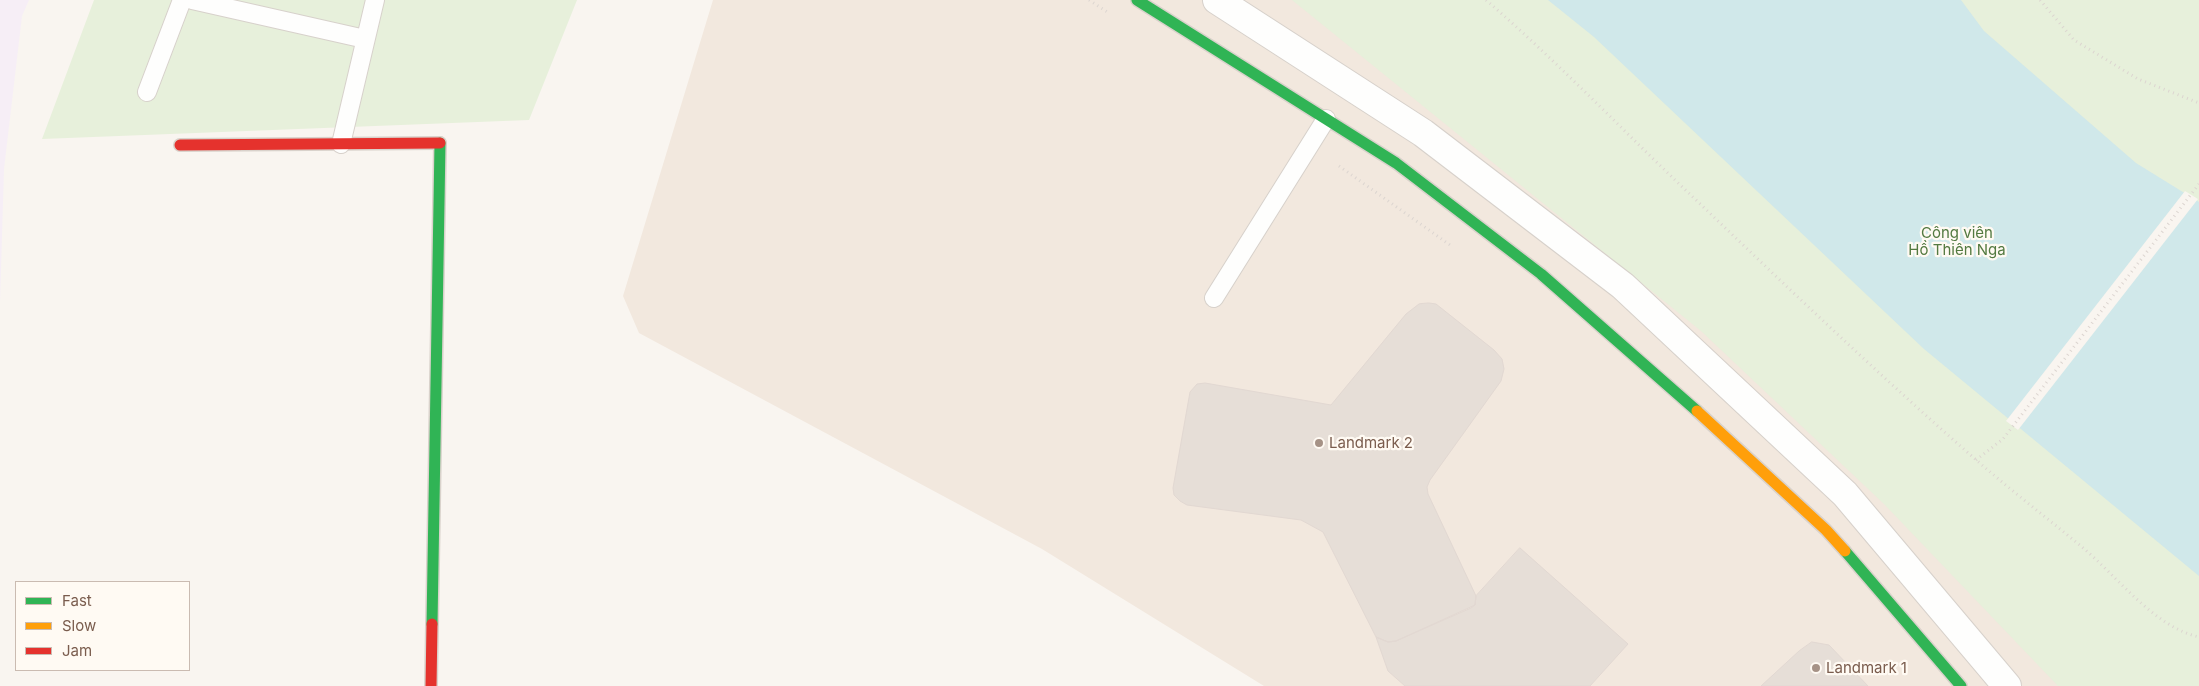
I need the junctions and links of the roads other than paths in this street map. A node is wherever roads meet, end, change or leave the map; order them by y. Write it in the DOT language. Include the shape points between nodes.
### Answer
graph roads {
  1 [pos="182,0"];
  2 [pos="192,0"];
  3 [pos="374,0"];
  4 [pos="1137,0"];
  5 [pos="1217,0"];
  6 [pos="365,39"];
  7 [pos="147,92"];
  8 [pos="1326,119"];
  9 [pos="341,144"];
  10 [pos="180,145"];
  11 [pos="1214,298"];
  12 [pos="1904,563"];
  13 [pos="1874,586"];
  14 [pos="431,686"];
  15 [pos="1961,686"];
  16 [pos="2007,686"];
  1 -- 7 [label="lane"];
  2 -- 6 [label="lane"];
  3 -- 6 [label="lane"];
  4 -- 8 [label="street"];
  5 -- 12 [label="street" via="1423,133 1623,286 1845,494"];
  6 -- 9 [label="lane"];
  8 -- 11 [label="lane"];
  8 -- 13 [label="street" via="1396,163 1548,280 1663,380 1826,530"];
  9 -- 10 [label="street"];
  9 -- 14 [label="street" via="442,143"];
  12 -- 13 [label="street"];
  12 -- 16 [label="street"];
  13 -- 15 [label="street"];
}
